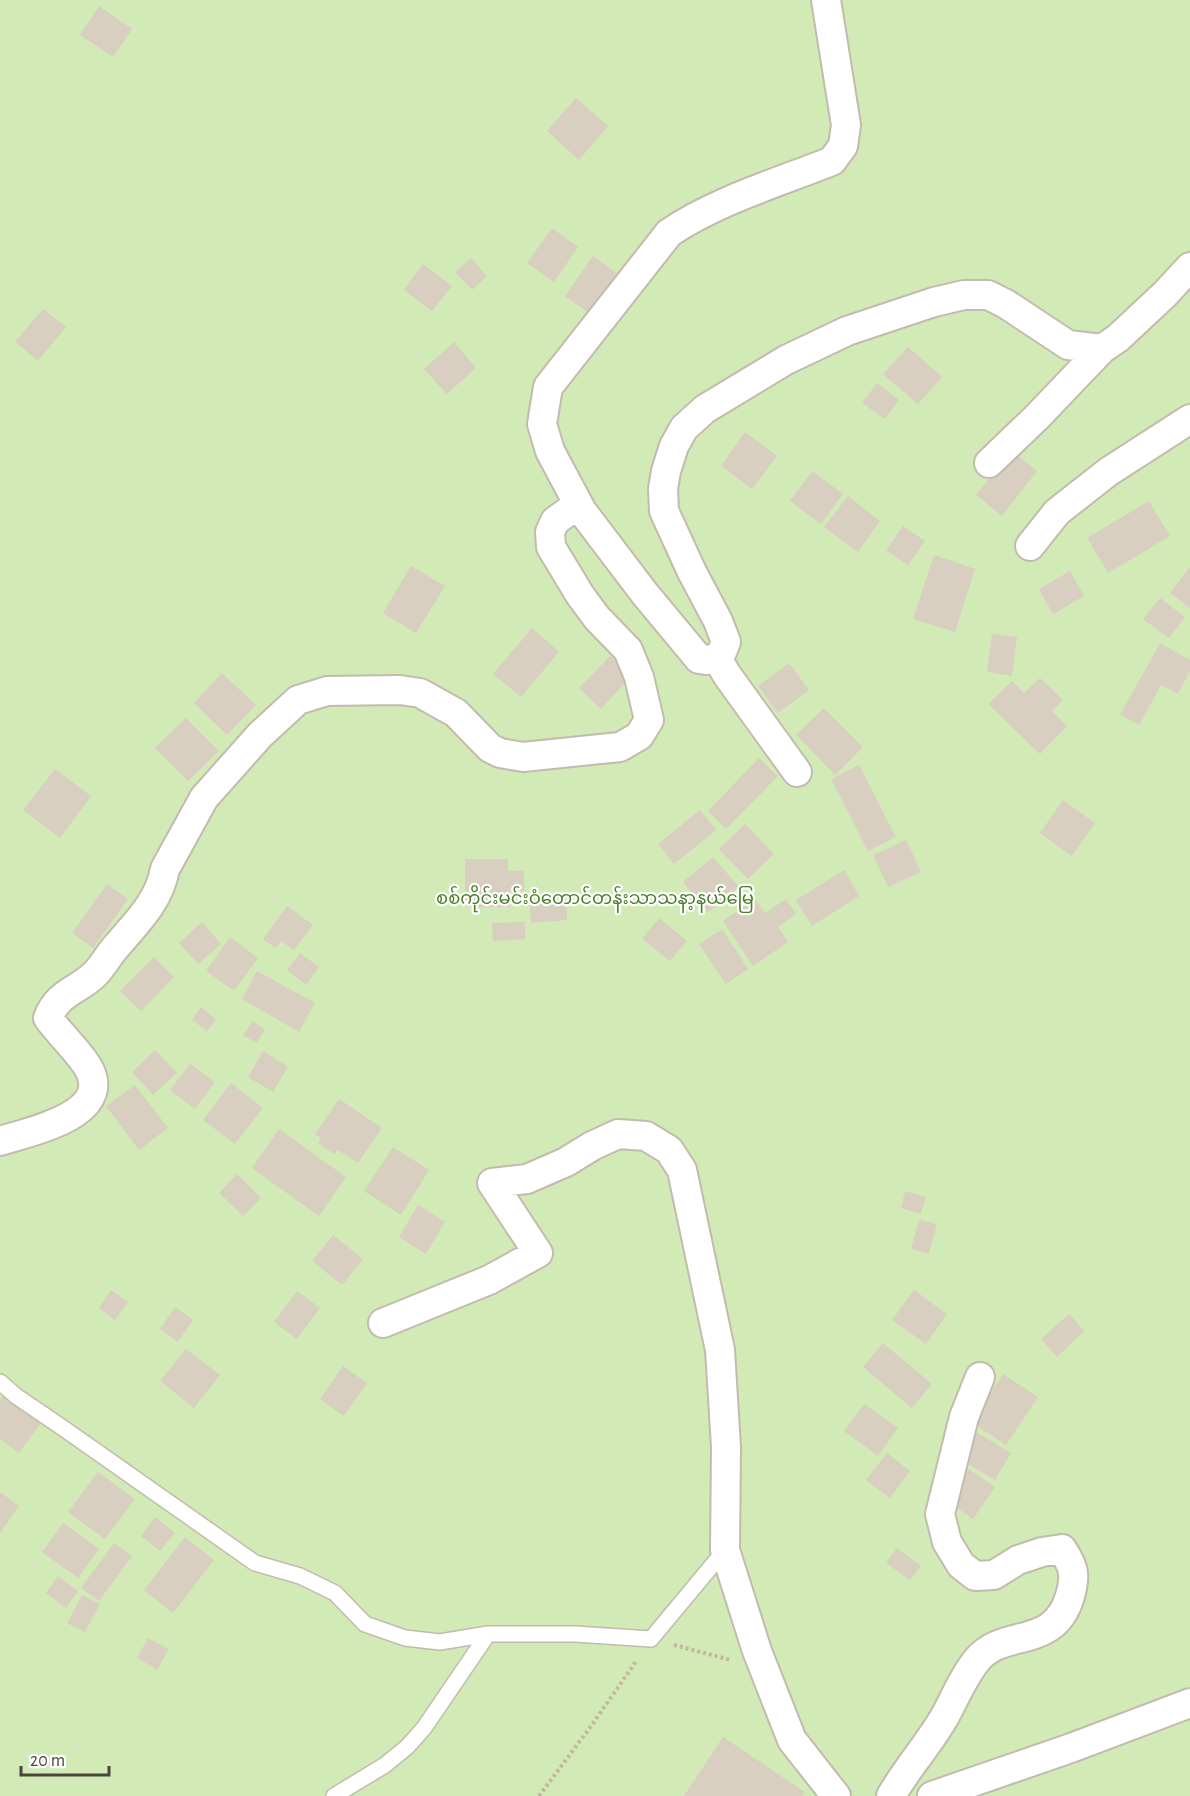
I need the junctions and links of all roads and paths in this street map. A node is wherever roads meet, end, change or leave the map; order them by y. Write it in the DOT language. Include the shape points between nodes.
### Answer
graph roads {
  1 [pos="826,0"];
  2 [pos="1190,267"];
  3 [pos="1102,349"];
  4 [pos="1190,419"];
  5 [pos="988,463"];
  6 [pos="582,511"];
  7 [pos="1029,546"];
  8 [pos="717,658"];
  9 [pos="797,772"];
  10 [pos="0,1141"];
  11 [pos="383,1323"];
  12 [pos="980,1377"];
  13 [pos="0,1382"];
  14 [pos="725,1550"];
  15 [pos="488,1634"];
  16 [pos="651,1639"];
  17 [pos="765,1670"];
  18 [pos="1190,1703"];
  19 [pos="334,1796"];
  20 [pos="539,1796"];
  21 [pos="836,1796"];
  22 [pos="891,1796"];
  23 [pos="932,1796"];
  1 -- 6 [label="street" via="846,125 843,146 832,160 711,210 669,233 548,387 542,424 550,451"];
  2 -- 3 [label="street" via="1166,294"];
  3 -- 5 [label="street"];
  3 -- 8 [label="street" via="1068,345 988,295 964,295 848,331 786,360 705,409 684,428 674,446 663,489 664,511 726,642"];
  4 -- 7 [label="street" via="1108,472 1057,512"];
  6 -- 8 [label="street" via="699,659"];
  6 -- 10 [label="street" via="569,511 555,521 550,532 551,546 597,618 628,650 649,720 639,736 620,747 523,758 490,748 456,712 420,693 327,691 298,700 260,735 204,798 165,869 155,899 139,921 95,974 53,1005 48,1018 87,1065 94,1088 92,1097 73,1116"];
  8 -- 9 [label="street"];
  11 -- 14 [label="street" via="489,1280 538,1253 492,1183 527,1179 618,1134 646,1136 669,1150 682,1170 720,1350 726,1448"];
  12 -- 22 [label="street" via="964,1417 940,1514 947,1542 961,1565 975,1576 994,1575 1018,1560 1062,1549 1072,1564 1074,1581 1066,1607 1055,1624 990,1648 977,1660"];
  13 -- 15 [label="lane" via="255,1563 300,1576 335,1593 365,1624 405,1638 440,1642"];
  14 -- 16 [label="lane"];
  14 -- 17 [label="street"];
  15 -- 16 [label="lane"];
  15 -- 19 [label="lane" via="424,1728 407,1746 385,1765"];
  16 -- 17 [label="path"];
  16 -- 20 [label="path"];
  17 -- 21 [label="street" via="792,1740"];
  18 -- 23 [label="street"];
}
